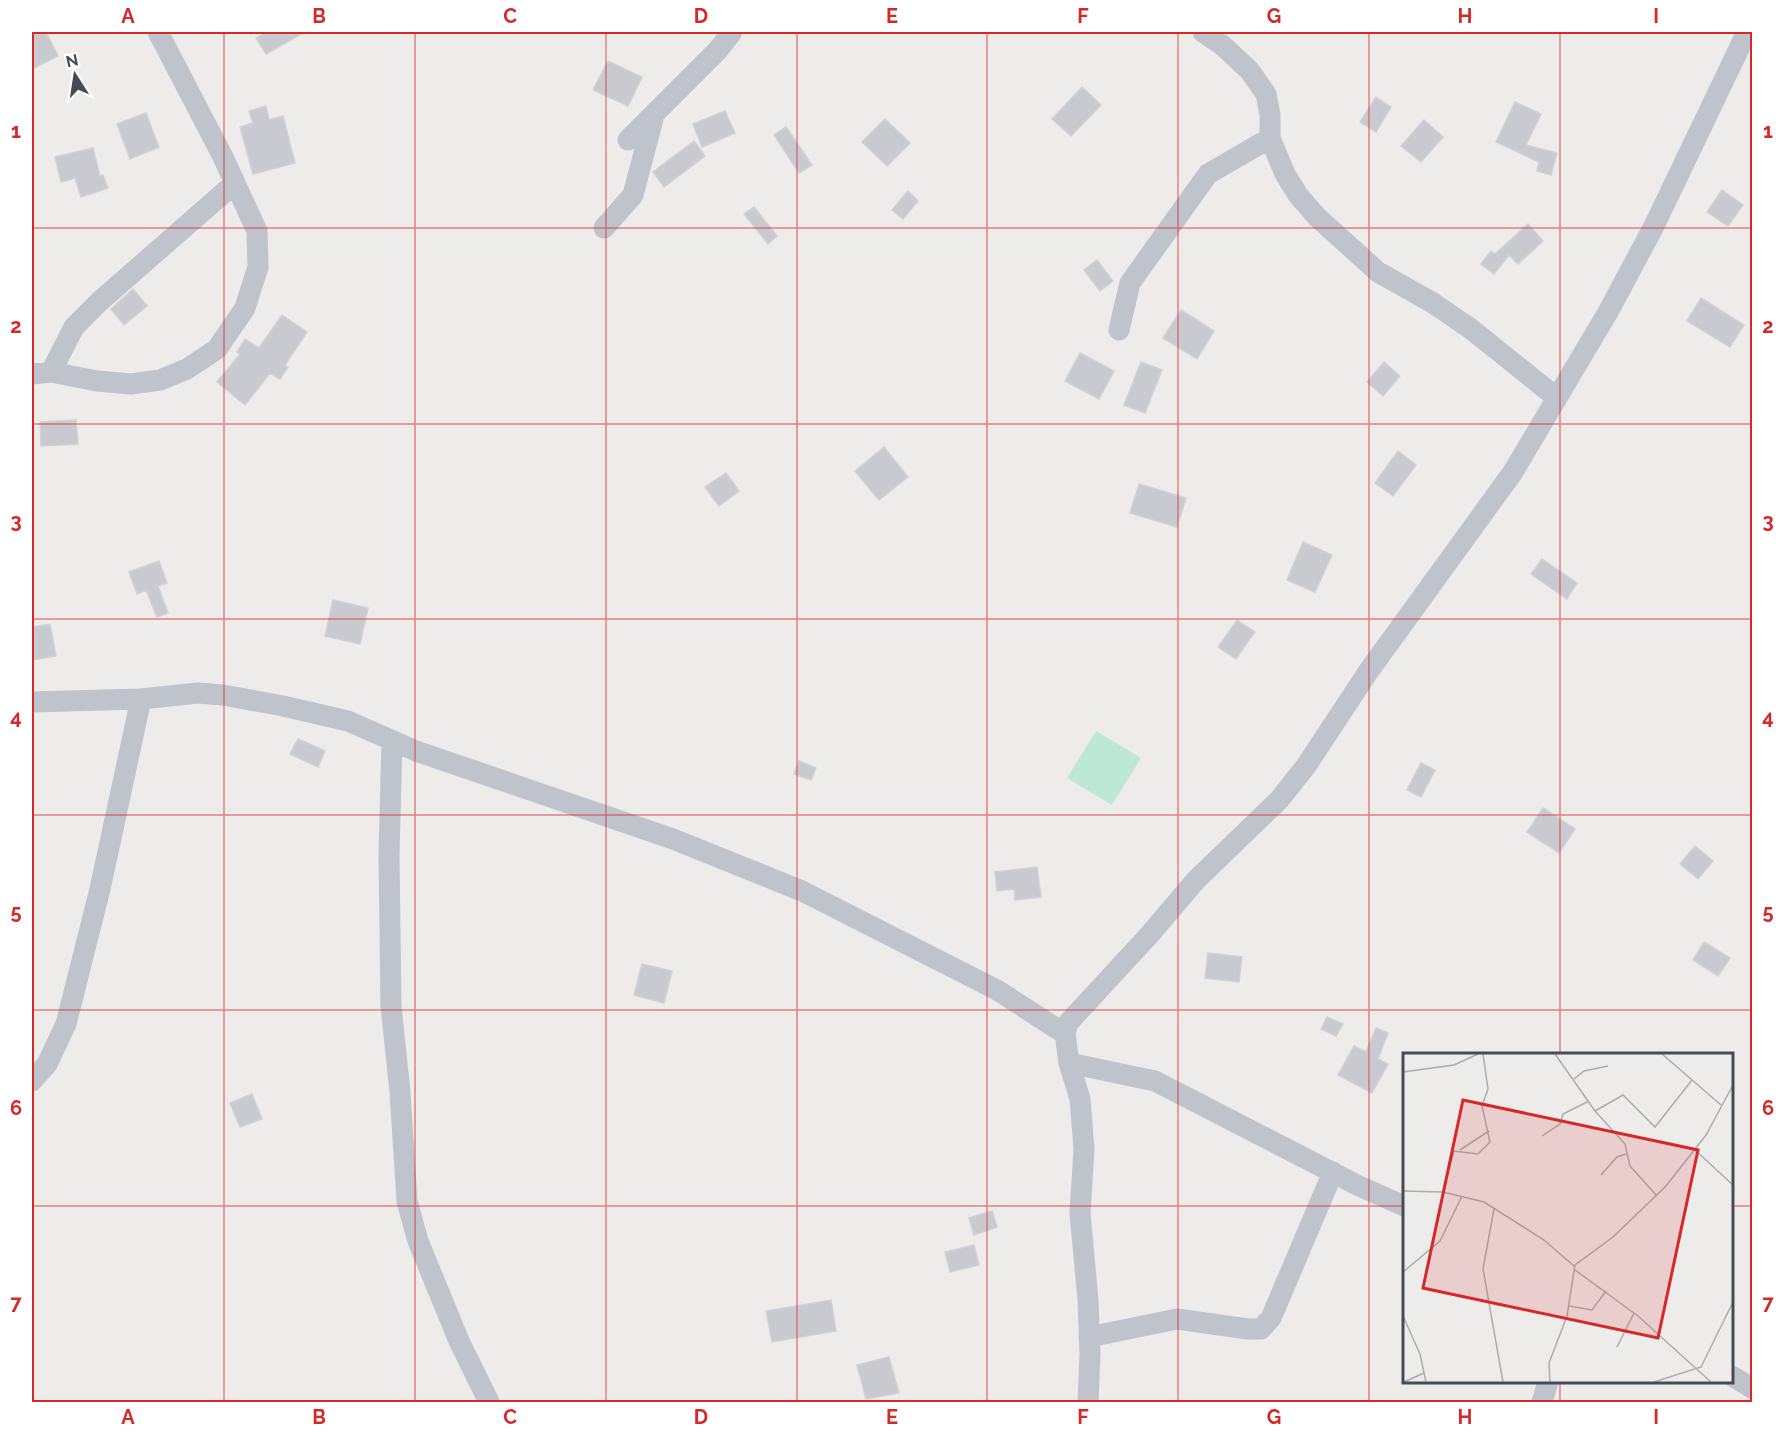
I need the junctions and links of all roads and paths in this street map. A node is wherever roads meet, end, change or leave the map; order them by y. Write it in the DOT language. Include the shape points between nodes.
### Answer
graph roads {
  1 [pos="158,32"];
  2 [pos="732,32"];
  3 [pos="1203,32"];
  4 [pos="1747,32"];
  5 [pos="654,114"];
  6 [pos="1270,138"];
  7 [pos="628,140"];
  8 [pos="235,183"];
  9 [pos="604,228"];
  10 [pos="1119,330"];
  11 [pos="41,373"];
  12 [pos="1557,398"];
  13 [pos="141,699"];
  14 [pos="32,702"];
  15 [pos="392,741"];
  16 [pos="1065,1034"];
  17 [pos="1069,1063"];
  18 [pos="32,1081"];
  19 [pos="1333,1172"];
  20 [pos="1403,1206"];
  21 [pos="1089,1337"];
  22 [pos="1733,1377"];
  23 [pos="1548,1383"];
  24 [pos="1752,1388"];
  25 [pos="489,1402"];
  26 [pos="1088,1402"];
  27 [pos="1542,1402"];
  1 -- 8 [label="street"];
  2 -- 5 [label="street"];
  3 -- 6 [label="street" via="1250,69 1266,94"];
  4 -- 12 [label="street" via="1653,228"];
  5 -- 7 [label="street"];
  5 -- 9 [label="street" via="633,195"];
  6 -- 10 [label="street" via="1208,174 1130,282"];
  6 -- 12 [label="street" via="1298,195 1344,243 1378,272 1471,329"];
  8 -- 11 [label="street" via="99,302 74,327"];
  8 -- 11 [label="street" via="257,231 258,267 245,308 217,349 188,369 160,380 131,384"];
  12 -- 16 [label="street" via="1513,472 1368,672 1306,766 1279,800 1196,880 1068,1023"];
  13 -- 14 [label="street"];
  13 -- 15 [label="street" via="198,693 256,701 348,721"];
  13 -- 18 [label="street" via="66,1024 47,1064"];
  15 -- 16 [label="street" via="673,839 802,891 997,990"];
  15 -- 25 [label="street" via="391,1005 407,1201 418,1241"];
  16 -- 17 [label="street"];
  17 -- 19 [label="street" via="1155,1081"];
  17 -- 21 [label="street" via="1080,1099 1084,1149 1080,1213"];
  19 -- 20 [label="street"];
  19 -- 21 [label="street" via="1271,1318 1261,1329 1177,1319"];
  21 -- 26 [label="street"];
  22 -- 24 [label="street"];
  23 -- 27 [label="street"];
}
